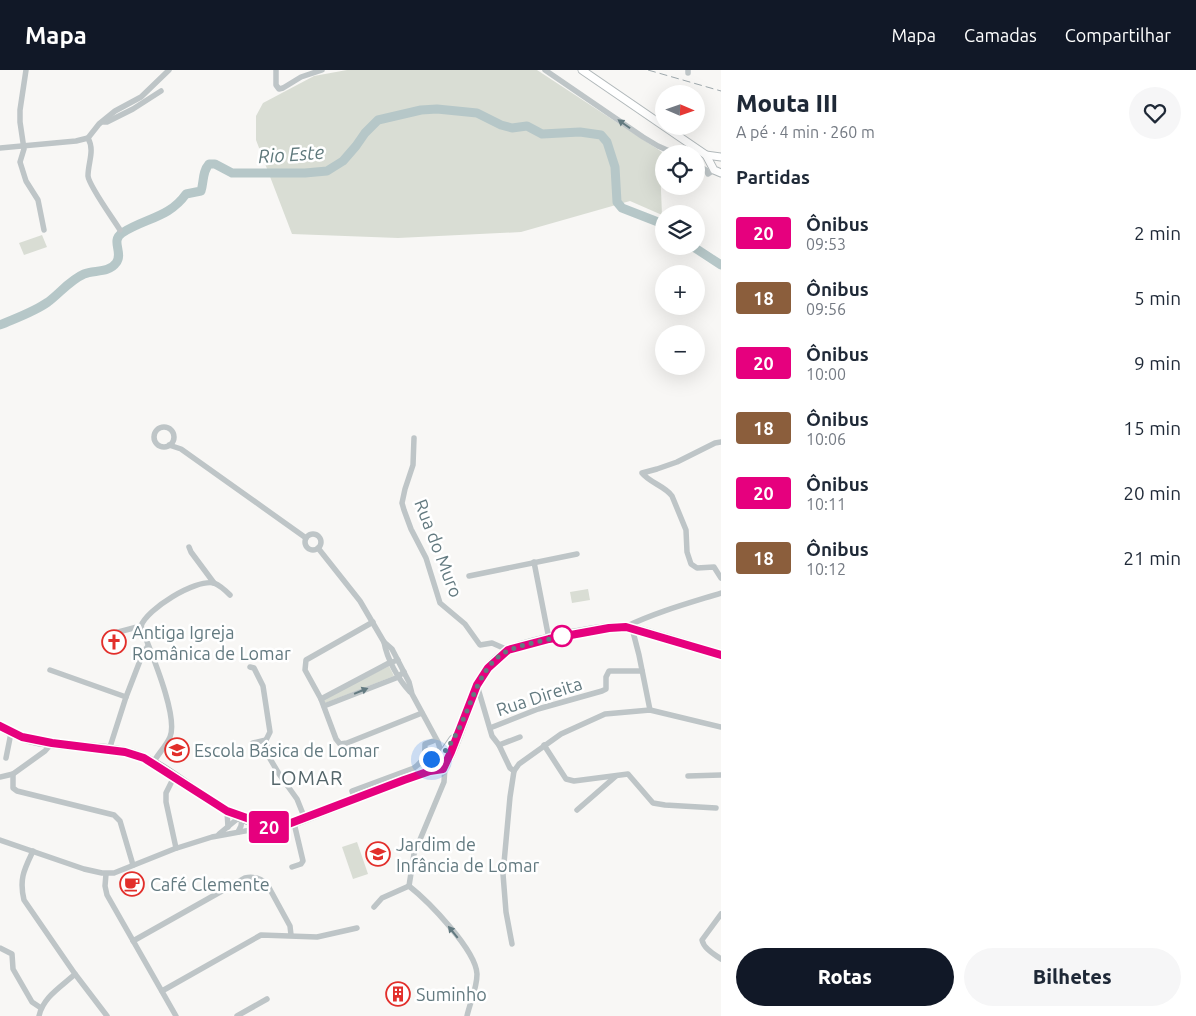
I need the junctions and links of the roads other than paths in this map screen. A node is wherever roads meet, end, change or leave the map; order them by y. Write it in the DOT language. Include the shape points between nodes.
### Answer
graph roads {
  1 [pos="26,70"];
  2 [pos="169,70"];
  3 [pos="276,70"];
  4 [pos="322,70"];
  5 [pos="545,70"];
  6 [pos="582,70"];
  7 [pos="161,91"];
  8 [pos="102,122"];
  9 [pos="88,138"];
  10 [pos="656,145"];
  11 [pos="24,146"];
  12 [pos="0,148"];
  13 [pos="706,155"];
  14 [pos="719,157"];
  15 [pos="716,172"];
  16 [pos="44,230"];
  17 [pos="120,230"];
  18 [pos="174,436"];
  19 [pos="414,438"];
  20 [pos="721,442"];
  21 [pos="169,445"];
  22 [pos="181,449"];
  23 [pos="306,538"];
  24 [pos="190,547"];
  25 [pos="318,548"];
  26 [pos="577,554"];
  27 [pos="534,562"];
  28 [pos="469,576"];
  29 [pos="721,578"];
  30 [pos="214,583"];
  31 [pos="721,593"];
  32 [pos="230,594"];
  33 [pos="373,622"];
  34 [pos="141,626"];
  35 [pos="630,626"];
  36 [pos="107,635"];
  37 [pos="549,639"];
  38 [pos="148,646"];
  39 [pos="508,650"];
  40 [pos="721,655"];
  41 [pos="394,661"];
  42 [pos="250,667"];
  43 [pos="50,670"];
  44 [pos="642,671"];
  45 [pos="401,674"];
  46 [pos="477,685"];
  47 [pos="126,697"];
  48 [pos="321,698"];
  49 [pos="324,706"];
  50 [pos="650,710"];
  51 [pos="422,713"];
  52 [pos="462,723"];
  53 [pos="0,726"];
  54 [pos="721,727"];
  55 [pos="490,728"];
  56 [pos="11,733"];
  57 [pos="454,736"];
  58 [pos="520,737"];
  59 [pos="266,740"];
  60 [pos="435,742"];
  61 [pos="52,743"];
  62 [pos="253,743"];
  63 [pos="499,745"];
  64 [pos="544,745"];
  65 [pos="109,750"];
  66 [pos="442,755"];
  67 [pos="6,758"];
  68 [pos="431,760"];
  69 [pos="153,762"];
  70 [pos="441,768"];
  71 [pos="514,771"];
  72 [pos="13,774"];
  73 [pos="721,775"];
  74 [pos="616,776"];
  75 [pos="688,776"];
  76 [pos="0,777"];
  77 [pos="174,777"];
  78 [pos="404,780"];
  79 [pos="355,800"];
  80 [pos="716,808"];
  81 [pos="577,810"];
  82 [pos="227,811"];
  83 [pos="242,818"];
  84 [pos="307,818"];
  85 [pos="294,823"];
  86 [pos="269,826"];
  87 [pos="228,827"];
  88 [pos="238,832"];
  89 [pos="218,836"];
  90 [pos="0,840"];
  91 [pos="176,848"];
  92 [pos="33,851"];
  93 [pos="133,865"];
  94 [pos="292,867"];
  95 [pos="106,874"];
  96 [pos="409,886"];
  97 [pos="374,907"];
  98 [pos="721,914"];
  99 [pos="357,928"];
  100 [pos="291,935"];
  101 [pos="134,941"];
  102 [pos="512,944"];
  103 [pos="0,948"];
  104 [pos="721,958"];
  105 [pos="74,974"];
  106 [pos="162,991"];
  107 [pos="267,999"];
  108 [pos="41,1008"];
  109 [pos="467,1015"];
  110 [pos="39,1016"];
  111 [pos="107,1016"];
  112 [pos="176,1016"];
  113 [pos="236,1016"];
  1 -- 11 [label="street" via="20,110"];
  2 -- 8 [label="street" via="140,97"];
  3 -- 4 [label="street" via="279,89"];
  10 -- 5 [label="street, one-way"];
  6 -- 13 [label="main road"];
  7 -- 8 [label="street" via="133,109"];
  8 -- 9 [label="street"];
  9 -- 11 [label="street"];
  9 -- 17 [label="street" via="92,154 88,177"];
  11 -- 12 [label="street"];
  11 -- 16 [label="street" via="20,162 38,200"];
  13 -- 14 [label="main road"];
  13 -- 15 [label="main road"];
  14 -- 15 [label="main road" via="714,160"];
  18 -- 21 [label="street"];
  18 -- 21 [label="street" via="166,427 156,432 154,438 157,443"];
  18 -- 22 [label="street"];
  19 -- 39 [label="street, Rua do Muro" via="414,465 402,503 442,606 465,624 480,645 492,643"];
  20 -- 29 [label="street" via="642,473 670,492 686,530 691,564 697,568 714,567"];
  21 -- 22 [label="street"];
  22 -- 23 [label="street"];
  23 -- 25 [label="street" via="308,547 312,550"];
  23 -- 25 [label="street" via="318,535 321,542"];
  24 -- 30 [label="street"];
  25 -- 33 [label="street"];
  26 -- 27 [label="street"];
  27 -- 28 [label="street"];
  27 -- 37 [label="street"];
  30 -- 32 [label="street"];
  30 -- 34 [label="street" via="198,585 170,598 147,616"];
  31 -- 35 [label="street"];
  33 -- 41 [label="street"];
  33 -- 48 [label="street" via="306,660 305,670"];
  34 -- 36 [label="street"];
  34 -- 38 [label="street"];
  35 -- 37 [label="main road"];
  35 -- 40 [label="main road"];
  35 -- 44 [label="street"];
  37 -- 39 [label="main road"];
  38 -- 47 [label="street"];
  38 -- 69 [label="street" via="166,691 172,730"];
  39 -- 46 [label="main road" via="488,668"];
  41 -- 45 [label="street"];
  41 -- 48 [label="street"];
  42 -- 59 [label="street" via="254,668 262,686 270,732"];
  43 -- 47 [label="street"];
  44 -- 50 [label="street"];
  44 -- 55 [label="street, Rua Direita" via="609,671 606,688 602,691 538,709"];
  49 -- 45 [label="street, one-way"];
  45 -- 51 [label="street"];
  46 -- 52 [label="main road"];
  46 -- 55 [label="street"];
  47 -- 65 [label="street"];
  48 -- 49 [label="street"];
  49 -- 51 [label="street" via="340,744"];
  50 -- 54 [label="street"];
  50 -- 64 [label="street" via="605,714"];
  51 -- 60 [label="street"];
  52 -- 57 [label="main road"];
  52 -- 70 [label="main road"];
  53 -- 56 [label="main road"];
  55 -- 63 [label="street"];
  56 -- 61 [label="main road"];
  56 -- 67 [label="street"];
  57 -- 60 [label="street" via="445,743"];
  57 -- 66 [label="main road"];
  58 -- 63 [label="street"];
  59 -- 62 [label="street"];
  59 -- 84 [label="street" via="269,757"];
  60 -- 66 [label="street"];
  60 -- 68 [label="street"];
  60 -- 79 [label="street" via="425,744 423,762 352,791"];
  61 -- 65 [label="main road"];
  61 -- 72 [label="street"];
  63 -- 71 [label="street"];
  64 -- 71 [label="street"];
  64 -- 74 [label="street" via="566,779 574,782"];
  65 -- 69 [label="main road"];
  66 -- 68 [label="main road"];
  66 -- 70 [label="main road" via="446,759"];
  68 -- 70 [label="main road" via="431,766"];
  68 -- 78 [label="main road"];
  69 -- 77 [label="main road"];
  70 -- 78 [label="main road"];
  70 -- 96 [label="street" via="440,790 414,854"];
  71 -- 102 [label="street" via="503,874"];
  72 -- 76 [label="street"];
  72 -- 93 [label="street" via="13,788 17,791 114,815 120,821"];
  73 -- 75 [label="street"];
  74 -- 80 [label="street" via="628,774 653,803"];
  74 -- 81 [label="street"];
  77 -- 82 [label="main road"];
  77 -- 91 [label="street" via="166,793 166,802"];
  78 -- 79 [label="main road"];
  79 -- 84 [label="main road"];
  82 -- 83 [label="main road"];
  82 -- 87 [label="street"];
  83 -- 86 [label="main road"];
  83 -- 87 [label="street"];
  83 -- 88 [label="street"];
  84 -- 85 [label="main road"];
  85 -- 86 [label="main road"];
  85 -- 94 [label="street" via="303,860"];
  86 -- 88 [label="street"];
  87 -- 89 [label="street"];
  88 -- 89 [label="street"];
  89 -- 91 [label="street"];
  90 -- 92 [label="street"];
  91 -- 93 [label="street"];
  92 -- 95 [label="street"];
  92 -- 105 [label="street" via="22,873 24,900"];
  93 -- 95 [label="street"];
  95 -- 101 [label="street" via="108,895"];
  96 -- 97 [label="street" via="382,898"];
  109 -- 96 [label="street, one-way" via="477,973 474,962 439,914"];
  98 -- 104 [label="street" via="702,940"];
  99 -- 100 [label="street" via="317,937"];
  100 -- 101 [label="street" via="290,926 267,884 250,877"];
  100 -- 106 [label="street" via="261,935"];
  101 -- 106 [label="street"];
  103 -- 108 [label="street" via="12,954 13,969 32,1002"];
  105 -- 108 [label="street" via="47,998"];
  105 -- 111 [label="street"];
  106 -- 112 [label="street"];
  107 -- 113 [label="street"];
  108 -- 110 [label="street"];
}
